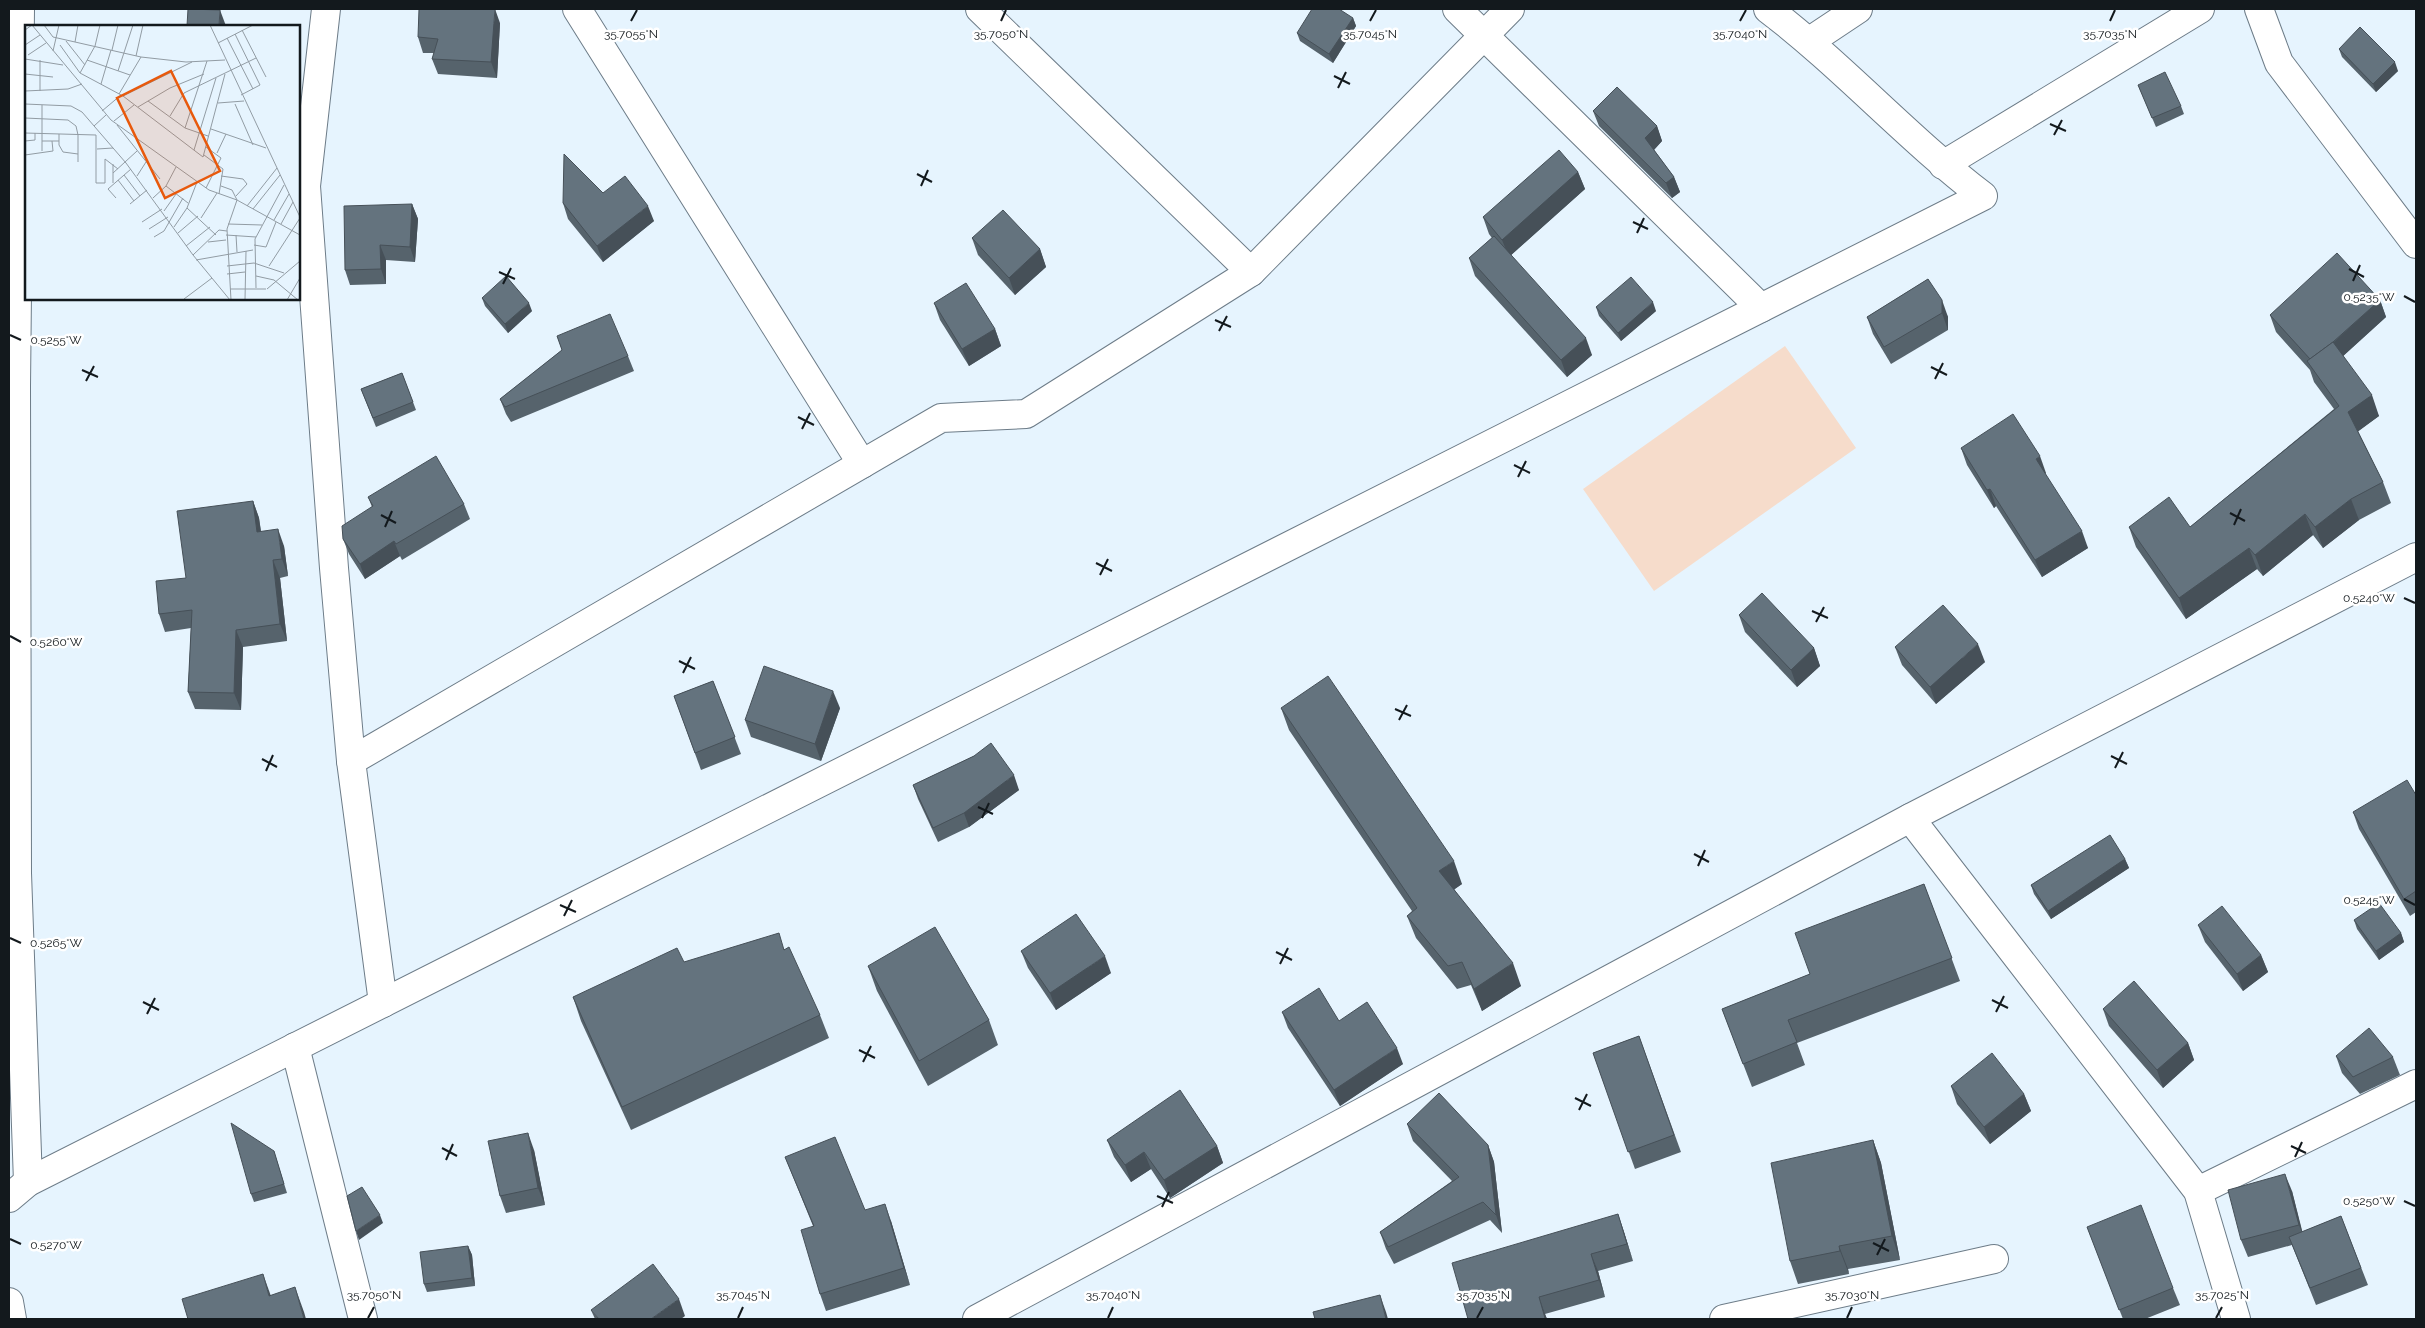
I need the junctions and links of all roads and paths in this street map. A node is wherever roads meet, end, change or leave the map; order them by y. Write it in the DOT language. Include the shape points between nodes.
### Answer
graph roads {
  1 [pos="20,9"];
  2 [pos="326,9"];
  3 [pos="577,9"];
  4 [pos="980,9"];
  5 [pos="1457,9"];
  6 [pos="1510,9"];
  7 [pos="1768,9"];
  8 [pos="1858,9"];
  9 [pos="2200,9"];
  10 [pos="2259,9"];
  11 [pos="1485,34"];
  12 [pos="1810,41"];
  13 [pos="1943,165"];
  14 [pos="2416,244"];
  15 [pos="1250,272"];
  16 [pos="1761,308"];
  17 [pos="862,464"];
  18 [pos="2415,559"];
  19 [pos="350,761"];
  20 [pos="1910,818"];
  21 [pos="383,1003"];
  22 [pos="295,1047"];
  23 [pos="2416,1084"];
  24 [pos="18,1190"];
  25 [pos="2198,1192"];
  26 [pos="1994,1259"];
  27 [pos="9,1302"];
  28 [pos="12,1319"];
  29 [pos="363,1319"];
  30 [pos="977,1319"];
  31 [pos="1724,1319"];
  32 [pos="2236,1319"];
  1 -- 24 [label="street" via="16,387"];
  2 -- 19 [label="street" via="306,186"];
  3 -- 17 [label="street"];
  4 -- 15 [label="street"];
  5 -- 11 [label="street"];
  6 -- 11 [label="street"];
  7 -- 12 [label="street"];
  8 -- 12 [label="street"];
  9 -- 13 [label="street"];
  10 -- 14 [label="street" via="2280,63"];
  11 -- 15 [label="street"];
  11 -- 16 [label="street"];
  12 -- 13 [label="street"];
  13 -- 16 [label="street" via="1983,196"];
  15 -- 17 [label="street" via="1026,414 941,418"];
  16 -- 21 [label="street"];
  17 -- 19 [label="street"];
  18 -- 20 [label="street"];
  19 -- 21 [label="street"];
  20 -- 25 [label="street"];
  20 -- 30 [label="street"];
  21 -- 22 [label="street"];
  22 -- 24 [label="street"];
  22 -- 29 [label="street"];
  23 -- 25 [label="street"];
  25 -- 32 [label="street"];
  26 -- 31 [label="street"];
  27 -- 28 [label="street"];
}
